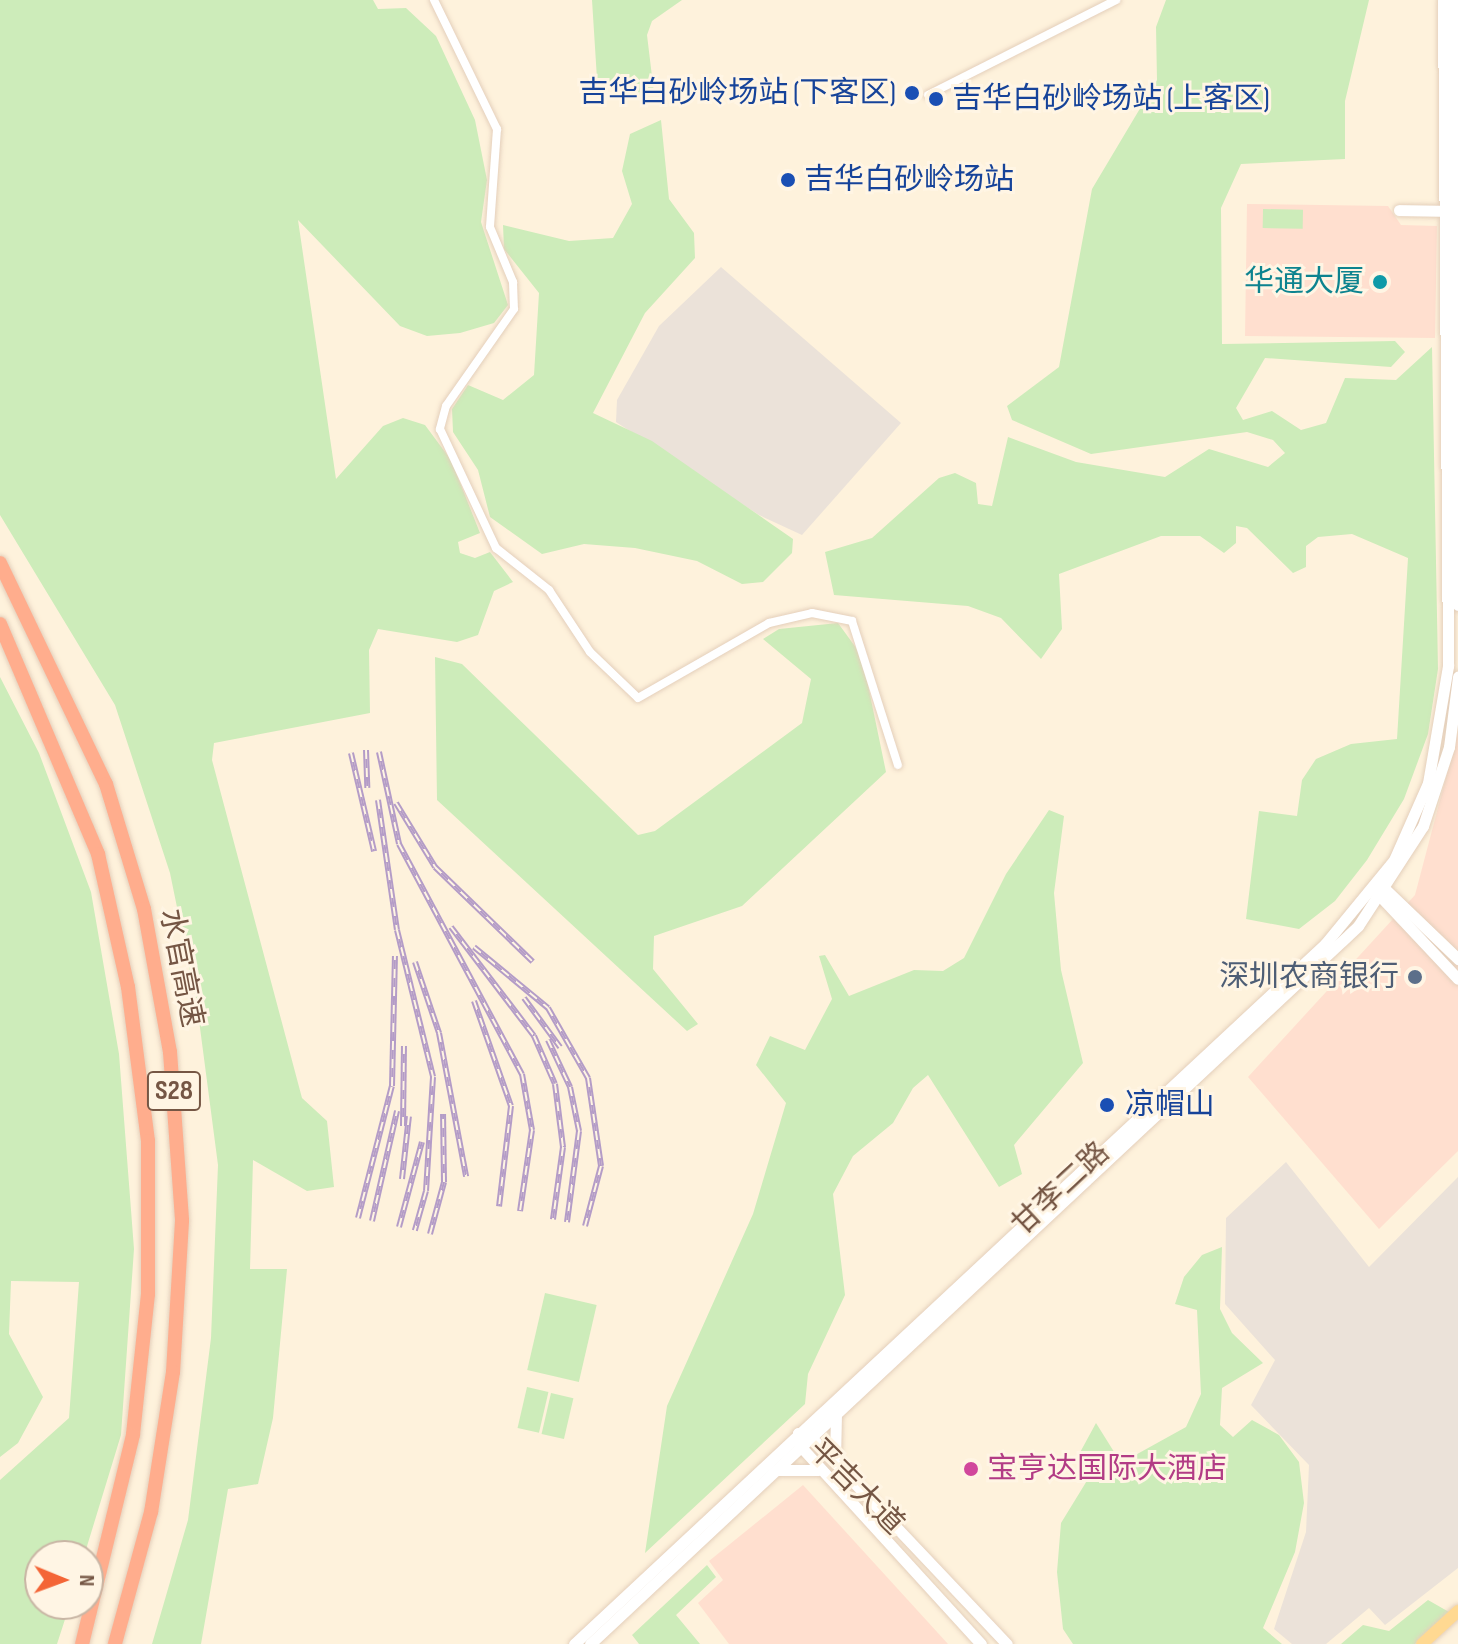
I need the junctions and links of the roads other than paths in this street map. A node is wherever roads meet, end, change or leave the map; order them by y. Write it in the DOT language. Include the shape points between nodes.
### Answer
graph roads {
  1 [pos="434,0"];
  2 [pos="1116,0"];
  3 [pos="1443,0"];
  4 [pos="1454,0"];
  5 [pos="928,95"];
  6 [pos="1399,210"];
  7 [pos="1453,211"];
  8 [pos="1455,495"];
  9 [pos="0,563"];
  10 [pos="1458,605"];
  11 [pos="0,624"];
  12 [pos="1458,677"];
  13 [pos="898,765"];
  14 [pos="1382,887"];
  15 [pos="1380,899"];
  16 [pos="1458,959"];
  17 [pos="1458,979"];
  18 [pos="838,1411"];
  19 [pos="798,1433"];
  20 [pos="811,1437"];
  21 [pos="800,1446"];
  22 [pos="837,1465"];
  23 [pos="773,1472"];
  24 [pos="825,1473"];
  25 [pos="1458,1611"];
  26 [pos="82,1644"];
  27 [pos="115,1644"];
  28 [pos="574,1644"];
  29 [pos="590,1644"];
  30 [pos="981,1644"];
  31 [pos="1007,1644"];
  32 [pos="1422,1644"];
  1 -- 13 [label="street" via="497,129 490,227 513,282 514,309 446,406 440,429 496,548 549,590 590,652 638,698 769,623 812,613 852,621"];
  2 -- 5 [label="street"];
  3 -- 7 [label="main road, 甘李二路"];
  4 -- 7 [label="main road, 甘李二路"];
  6 -- 7 [label="main road"];
  7 -- 8 [label="main road, 甘李二路"];
  8 -- 10 [label="main road, 甘李二路"];
  8 -- 14 [label="main road, 甘李二路" via="1448,666 1439,743 1413,823"];
  9 -- 27 [label="highway, 水官高速 / S28" via="106,784 144,909 173,1081 182,1221 173,1372 151,1512"];
  11 -- 26 [label="highway, 水官高速 / S28" via="98,854 128,987 148,1141 148,1294 133,1435"];
  12 -- 14 [label="main road, 甘李二路" via="1438,787"];
  14 -- 15 [label="main road, 甘李二路"];
  14 -- 16 [label="main road"];
  14 -- 19 [label="main road, 甘李二路"];
  15 -- 17 [label="main road"];
  15 -- 18 [label="main road, 甘李二路" via="1332,952"];
  18 -- 20 [label="main road, 甘李二路"];
  18 -- 22 [label="main road"];
  19 -- 20 [label="main road, 平吉大道"];
  19 -- 21 [label="main road, 平吉大道"];
  19 -- 28 [label="main road, 甘李二路"];
  20 -- 21 [label="main road, 甘李二路"];
  20 -- 22 [label="main road, 平吉大道"];
  21 -- 23 [label="main road, 甘李二路"];
  21 -- 24 [label="main road, 平吉大道"];
  22 -- 31 [label="main road, 平吉大道"];
  23 -- 24 [label="main road" via="799,1465"];
  23 -- 29 [label="main road, 甘李二路"];
  24 -- 30 [label="main road, 平吉大道"];
  25 -- 32 [label="main road"];
}
